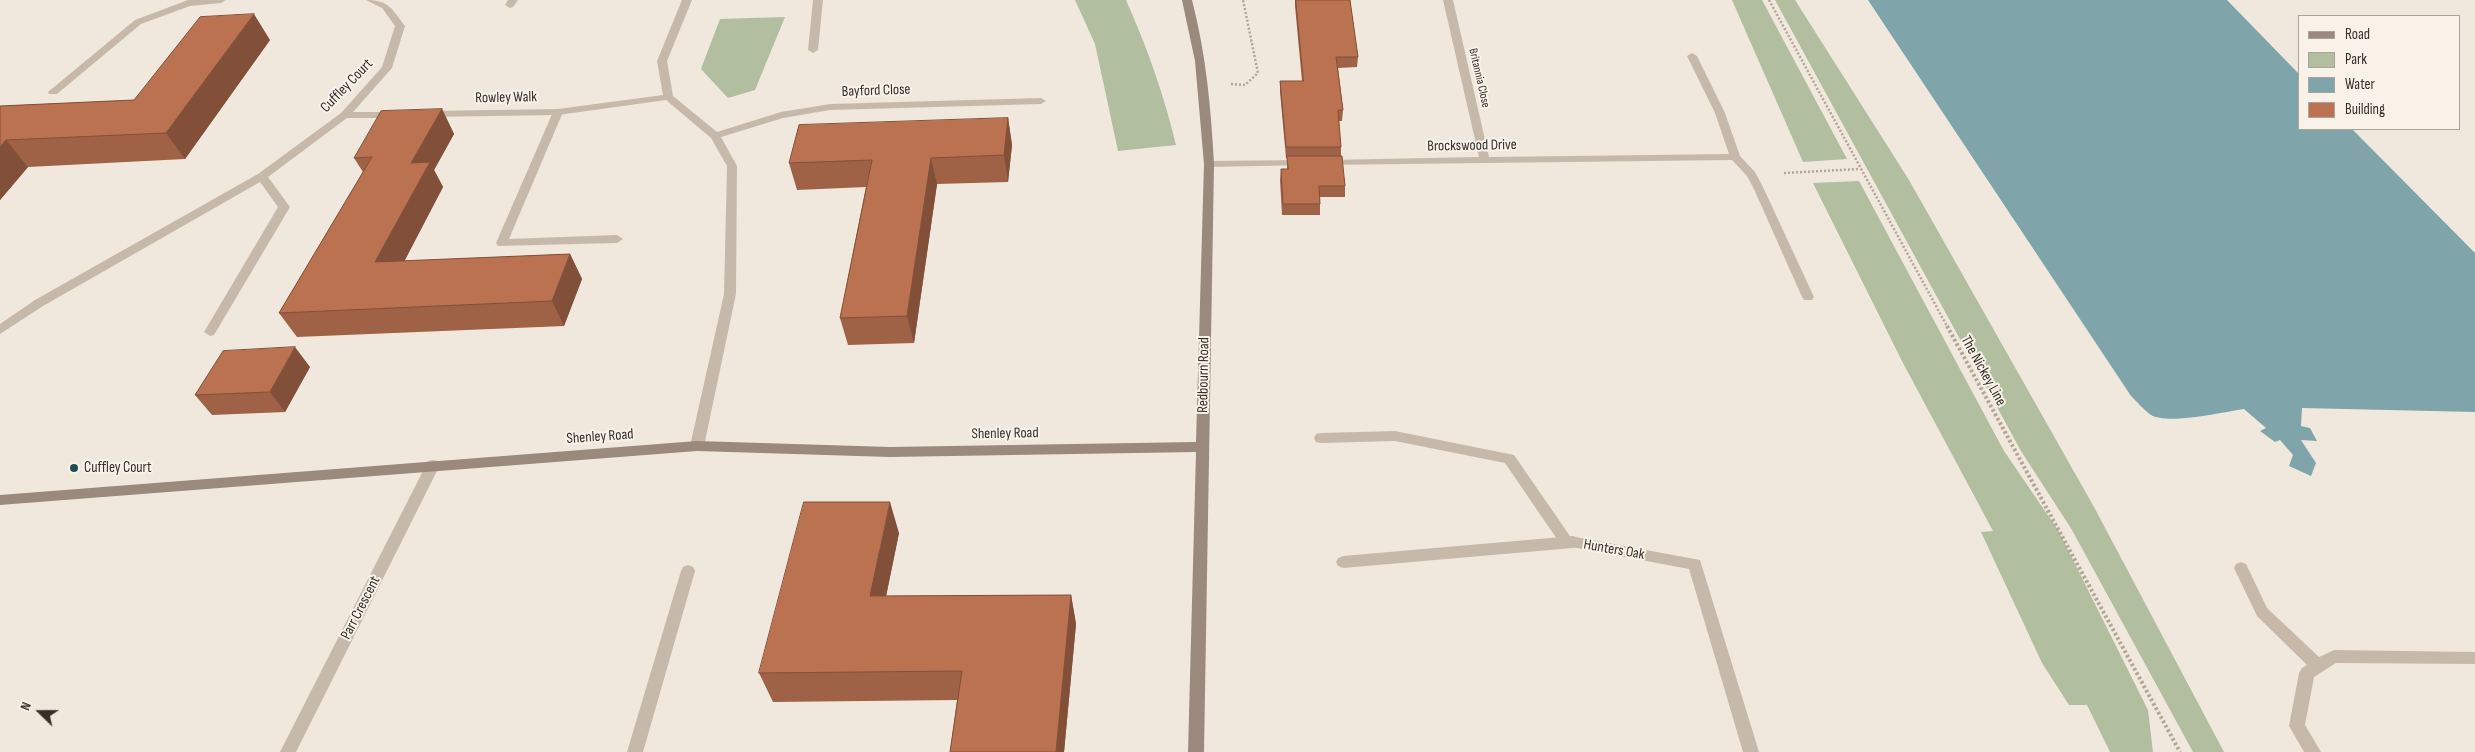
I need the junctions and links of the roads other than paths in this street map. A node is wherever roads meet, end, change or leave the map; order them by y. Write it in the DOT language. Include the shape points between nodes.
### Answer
graph roads {
  1 [pos="221,0"];
  2 [pos="371,0"];
  3 [pos="687,0"];
  4 [pos="818,0"];
  5 [pos="1187,0"];
  6 [pos="1448,0"];
  7 [pos="190,2"];
  8 [pos="813,50"];
  9 [pos="1692,56"];
  10 [pos="53,92"];
  11 [pos="668,97"];
  12 [pos="1041,101"];
  13 [pos="558,112"];
  14 [pos="344,115"];
  15 [pos="715,136"];
  16 [pos="1734,157"];
  17 [pos="1485,161"];
  18 [pos="1209,164"];
  19 [pos="262,176"];
  20 [pos="617,239"];
  21 [pos="1808,297"];
  22 [pos="2,327"];
  23 [pos="210,332"];
  24 [pos="1321,438"];
  25 [pos="696,446"];
  26 [pos="1203,447"];
  27 [pos="433,465"];
  28 [pos="0,500"];
  29 [pos="1573,542"];
  30 [pos="1343,562"];
  31 [pos="2240,568"];
  32 [pos="688,571"];
  33 [pos="2475,658"];
  34 [pos="2318,666"];
  35 [pos="288,752"];
  36 [pos="635,752"];
  37 [pos="1196,752"];
  38 [pos="1751,752"];
  39 [pos="2313,752"];
  1 -- 7 [label="street"];
  2 -- 14 [label="street, Cuffley Court" via="385,6 400,26 387,68"];
  3 -- 11 [label="street" via="662,61"];
  4 -- 8 [label="street"];
  5 -- 18 [label="main road, Redbourn Road" via="1197,32 1205,84"];
  6 -- 17 [label="street, Britannia Close"];
  7 -- 10 [label="street" via="138,22"];
  9 -- 16 [label="street" via="1720,113"];
  11 -- 13 [label="street, Rowley Walk"];
  11 -- 15 [label="street"];
  12 -- 15 [label="street, Bayford Close" via="830,107 781,115"];
  13 -- 14 [label="street, Rowley Walk"];
  13 -- 20 [label="street" via="502,243"];
  14 -- 19 [label="street, Cuffley Court"];
  15 -- 25 [label="street" via="732,166 730,294"];
  16 -- 17 [label="street, Brockswood Drive"];
  16 -- 21 [label="street" via="1751,174 1758,187"];
  17 -- 18 [label="street, Brockswood Drive"];
  18 -- 26 [label="main road, Redbourn Road"];
  19 -- 22 [label="street, Cuffley Court"];
  19 -- 23 [label="street" via="284,206"];
  24 -- 29 [label="street, Hunters Oak" via="1395,436 1508,459 1566,541"];
  25 -- 26 [label="main road, Shenley Road" via="890,452"];
  25 -- 27 [label="main road, Shenley Road"];
  26 -- 37 [label="main road, Redbourn Road"];
  27 -- 28 [label="main road, Shenley Road"];
  27 -- 35 [label="street, Parr Crescent"];
  29 -- 30 [label="street"];
  29 -- 38 [label="street, Hunters Oak" via="1695,564"];
  31 -- 34 [label="street" via="2262,612"];
  32 -- 36 [label="street"];
  33 -- 34 [label="street" via="2334,656"];
  34 -- 39 [label="street" via="2307,673 2297,726"];
}
